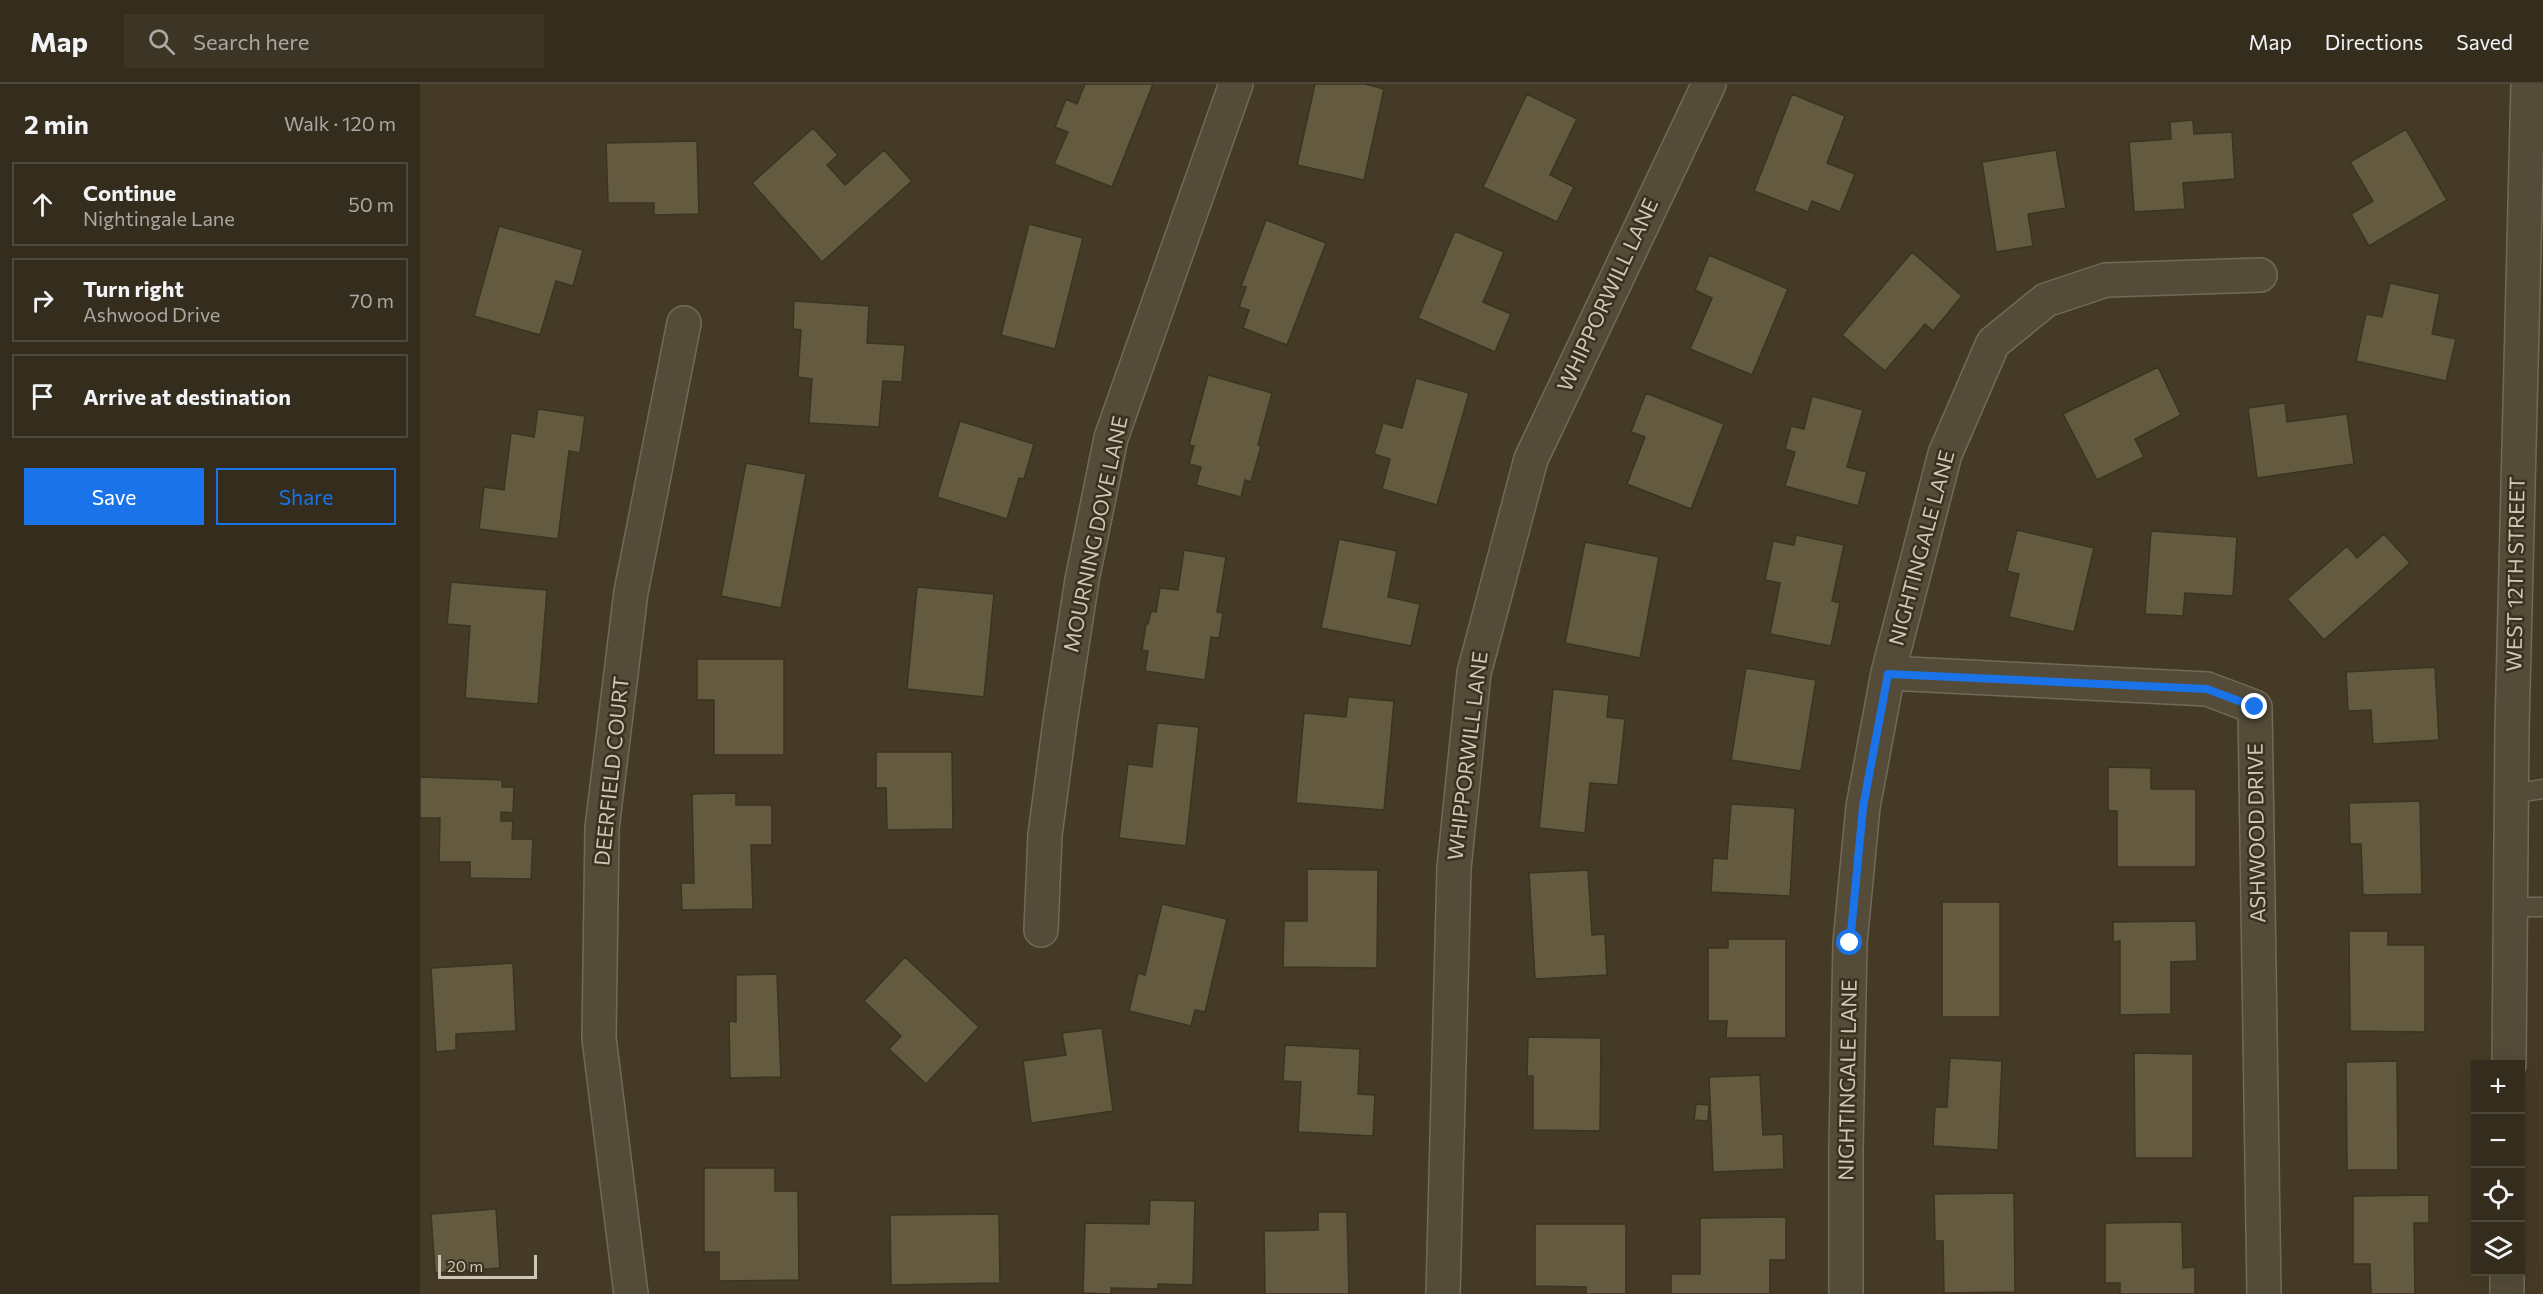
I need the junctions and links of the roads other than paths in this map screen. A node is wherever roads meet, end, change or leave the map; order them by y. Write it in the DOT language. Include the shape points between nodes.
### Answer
graph roads {
  1 [pos="1236,84"];
  2 [pos="1709,84"];
  3 [pos="2528,84"];
  4 [pos="2260,275"];
  5 [pos="684,323"];
  6 [pos="1888,674"];
  7 [pos="2543,789"];
  8 [pos="2511,794"];
  9 [pos="2510,907"];
  10 [pos="2543,907"];
  11 [pos="1041,930"];
  12 [pos="2509,1060"];
  13 [pos="2507,1276"];
  14 [pos="632,1294"];
  15 [pos="1443,1294"];
  16 [pos="1846,1294"];
  17 [pos="2264,1294"];
  18 [pos="2507,1294"];
  1 -- 11 [label="street, MOURNING DOVE LANE" via="1111,438 1082,580 1058,734 1045,835"];
  2 -- 15 [label="street, WHIPPORWILL LANE" via="1531,459 1474,673 1454,868"];
  3 -- 8 [label="street, WEST 12TH STREET"];
  4 -- 6 [label="street, NIGHTINGALE LANE" via="2106,280 2046,300 1994,343 1945,454"];
  5 -- 14 [label="street, DEERFIELD COURT" via="631,592 602,828 599,1038"];
  6 -- 16 [label="street, NIGHTINGALE LANE" via="1863,807 1850,943"];
  6 -- 17 [label="street, ASHWOOD DRIVE" via="2207,689 2255,707"];
  7 -- 8 [label="lane"];
  8 -- 9 [label="street, WEST 12TH STREET"];
  9 -- 10 [label="lane"];
  9 -- 12 [label="street, WEST 12TH STREET"];
  13 -- 18 [label="street"];
}
